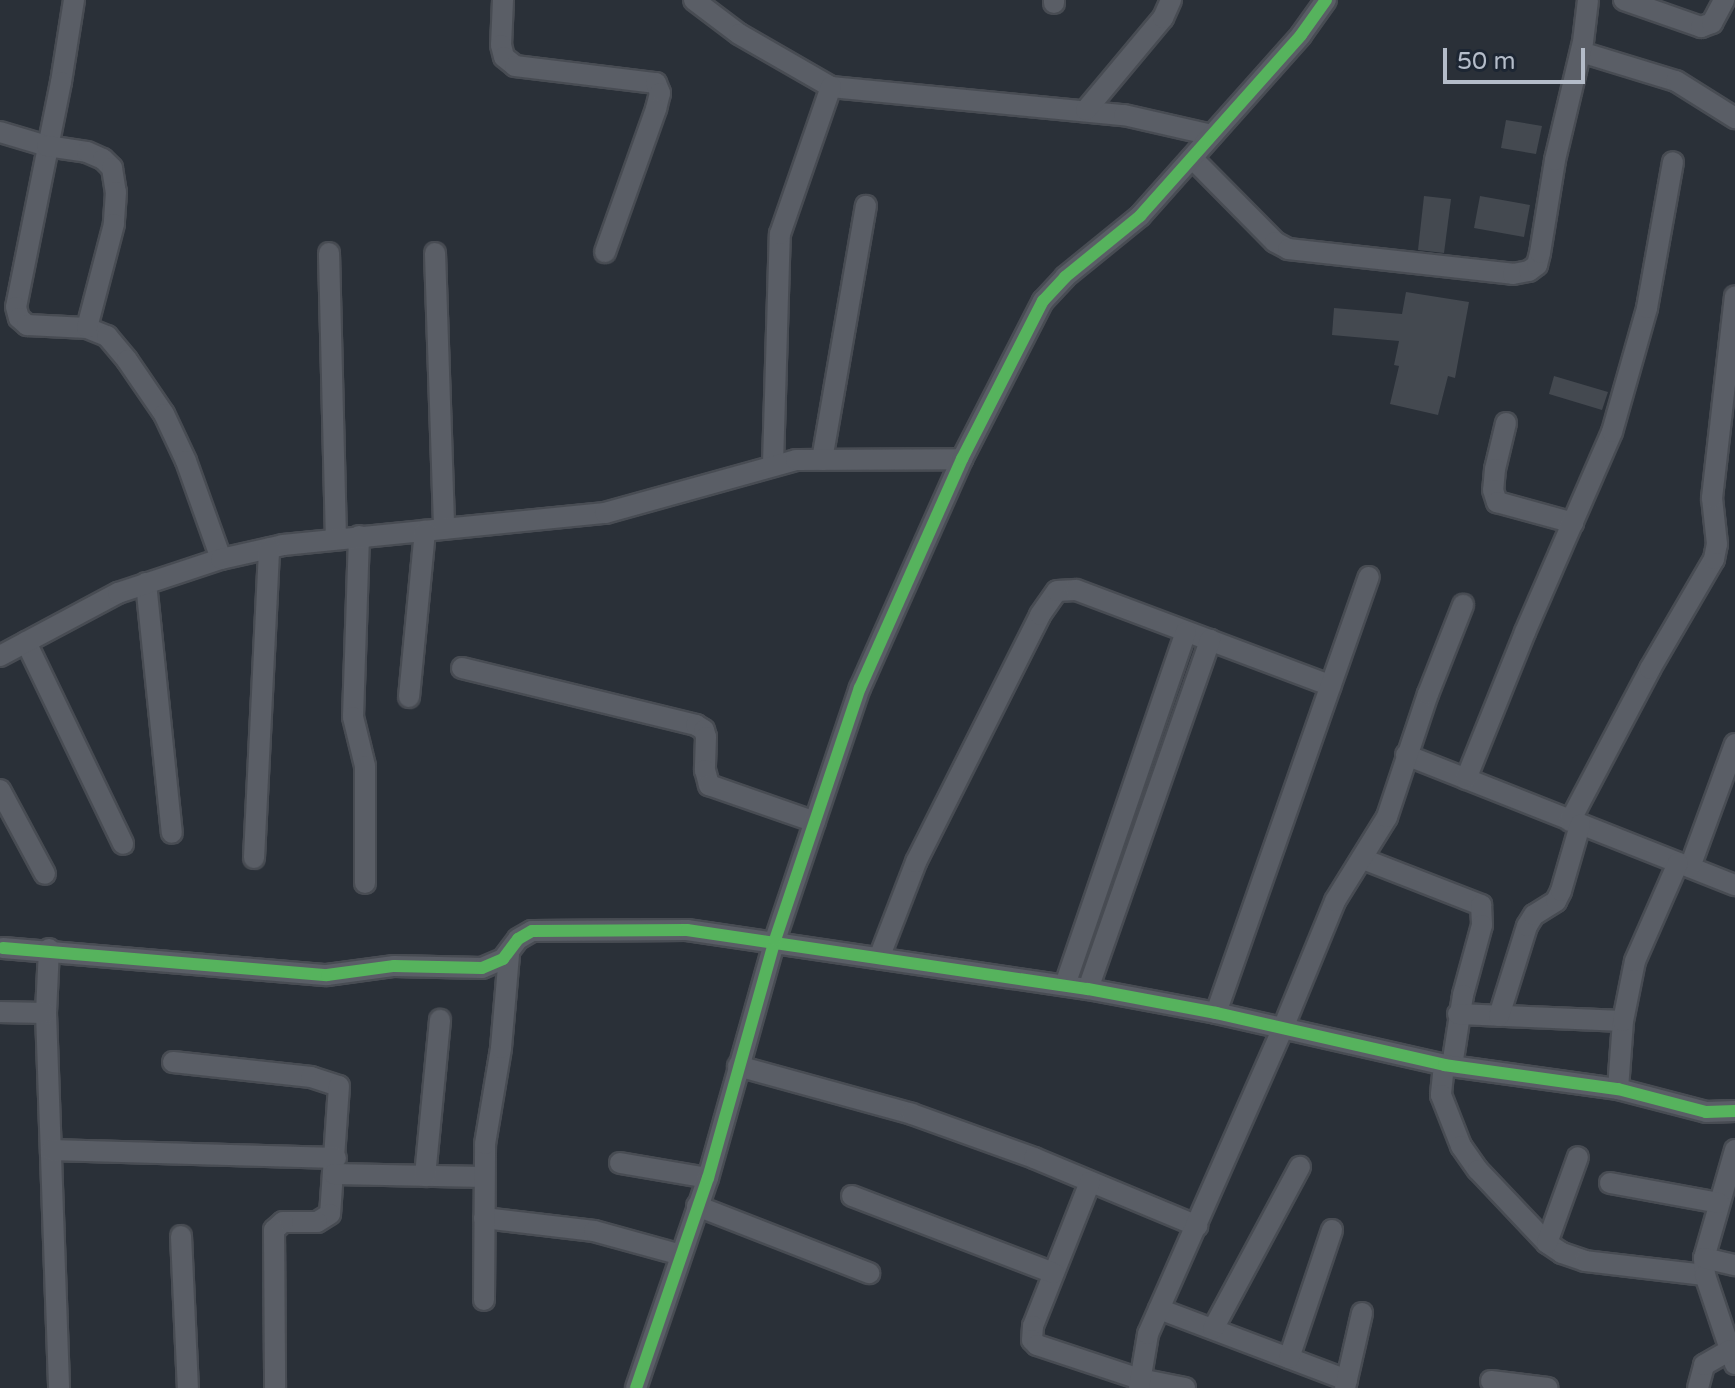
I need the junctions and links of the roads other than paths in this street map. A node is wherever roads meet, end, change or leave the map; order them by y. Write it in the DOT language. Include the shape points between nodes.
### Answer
graph roads {
  1 [pos="74,0"];
  2 [pos="503,0"];
  3 [pos="694,0"];
  4 [pos="1171,0"];
  5 [pos="1326,0"];
  6 [pos="1588,0"];
  7 [pos="1624,0"];
  8 [pos="1724,0"];
  9 [pos="1581,52"];
  10 [pos="831,87"];
  11 [pos="1086,110"];
  12 [pos="1735,118"];
  13 [pos="0,132"];
  14 [pos="1212,135"];
  15 [pos="47,146"];
  16 [pos="1192,158"];
  17 [pos="1673,162"];
  18 [pos="866,206"];
  19 [pos="605,252"];
  20 [pos="329,253"];
  21 [pos="435,253"];
  22 [pos="1735,296"];
  23 [pos="10,318"];
  24 [pos="87,328"];
  25 [pos="1506,423"];
  26 [pos="962,459"];
  27 [pos="822,460"];
  28 [pos="773,464"];
  29 [pos="1573,523"];
  30 [pos="434,530"];
  31 [pos="359,536"];
  32 [pos="336,538"];
  33 [pos="269,548"];
  34 [pos="221,559"];
  35 [pos="1369,577"];
  36 [pos="146,583"];
  37 [pos="1463,605"];
  38 [pos="1186,632"];
  39 [pos="1210,640"];
  40 [pos="26,642"];
  41 [pos="0,656"];
  42 [pos="462,668"];
  43 [pos="1331,686"];
  44 [pos="409,697"];
  45 [pos="1735,744"];
  46 [pos="1406,755"];
  47 [pos="1138,773"];
  48 [pos="1466,779"];
  49 [pos="1161,780"];
  50 [pos="0,790"];
  51 [pos="815,822"];
  52 [pos="1575,823"];
  53 [pos="172,833"];
  54 [pos="123,844"];
  55 [pos="254,858"];
  56 [pos="1363,859"];
  57 [pos="1684,865"];
  58 [pos="45,874"];
  59 [pos="365,883"];
  60 [pos="1735,885"];
  61 [pos="775,940"];
  62 [pos="3,948"];
  63 [pos="49,949"];
  64 [pos="509,954"];
  65 [pos="879,958"];
  66 [pos="1065,985"];
  67 [pos="1088,989"];
  68 [pos="0,1012"];
  69 [pos="46,1013"];
  70 [pos="1216,1013"];
  71 [pos="1458,1014"];
  72 [pos="1499,1016"];
  73 [pos="440,1020"];
  74 [pos="1623,1021"];
  75 [pos="1283,1028"];
  76 [pos="173,1062"];
  77 [pos="1448,1065"];
  78 [pos="738,1066"];
  79 [pos="1618,1089"];
  80 [pos="1735,1111"];
  81 [pos="51,1150"];
  82 [pos="1735,1150"];
  83 [pos="1578,1157"];
  84 [pos="620,1163"];
  85 [pos="335,1166"];
  86 [pos="1300,1167"];
  87 [pos="425,1176"];
  88 [pos="484,1177"];
  89 [pos="708,1178"];
  90 [pos="1090,1182"];
  91 [pos="1610,1183"];
  92 [pos="852,1196"];
  93 [pos="1719,1203"];
  94 [pos="697,1206"];
  95 [pos="484,1218"];
  96 [pos="1197,1226"];
  97 [pos="1332,1230"];
  98 [pos="181,1236"];
  99 [pos="1547,1243"];
  100 [pos="681,1255"];
  101 [pos="1735,1265"];
  102 [pos="1705,1267"];
  103 [pos="869,1273"];
  104 [pos="1054,1273"];
  105 [pos="484,1300"];
  106 [pos="1159,1309"];
  107 [pos="1362,1313"];
  108 [pos="1213,1329"];
  109 [pos="1733,1357"];
  110 [pos="1289,1358"];
  111 [pos="1491,1381"];
  112 [pos="1139,1383"];
  113 [pos="1346,1384"];
  114 [pos="59,1388"];
  115 [pos="188,1388"];
  116 [pos="275,1388"];
  117 [pos="636,1388"];
  118 [pos="1185,1388"];
  119 [pos="1548,1388"];
  120 [pos="1698,1388"];
  1 -- 15 [label="street"];
  2 -- 19 [label="street" via="501,45 504,57 515,66 656,83 656,109"];
  3 -- 10 [label="street" via="739,34"];
  4 -- 11 [label="street" via="1163,18"];
  5 -- 14 [label="street"];
  6 -- 9 [label="street"];
  7 -- 8 [label="street" via="1701,27 1712,23"];
  9 -- 12 [label="street" via="1676,81"];
  9 -- 16 [label="street" via="1540,253 1529,271 1513,274 1288,249"];
  10 -- 11 [label="street"];
  10 -- 28 [label="street" via="780,234"];
  11 -- 14 [label="street"];
  13 -- 15 [label="street"];
  14 -- 16 [label="street"];
  15 -- 23 [label="street"];
  15 -- 24 [label="street" via="87,152 112,168 114,224"];
  16 -- 26 [label="street" via="1129,227 1043,301"];
  17 -- 29 [label="street" via="1647,308 1612,432"];
  18 -- 27 [label="street"];
  20 -- 32 [label="street"];
  21 -- 30 [label="street"];
  22 -- 52 [label="street" via="1712,498 1714,559 1650,669"];
  23 -- 24 [label="street" via="43,328"];
  24 -- 34 [label="street" via="107,336 164,414"];
  25 -- 29 [label="street" via="1495,469 1497,502"];
  26 -- 27 [label="street"];
  26 -- 51 [label="street" via="860,688"];
  27 -- 28 [label="street"];
  28 -- 30 [label="street" via="605,513"];
  29 -- 48 [label="street"];
  30 -- 31 [label="street"];
  30 -- 44 [label="street"];
  31 -- 32 [label="street"];
  31 -- 59 [label="street" via="353,717 365,766"];
  32 -- 33 [label="street"];
  33 -- 34 [label="street"];
  33 -- 55 [label="street"];
  34 -- 36 [label="street"];
  35 -- 43 [label="street"];
  36 -- 40 [label="street"];
  36 -- 53 [label="street"];
  37 -- 46 [label="street"];
  38 -- 39 [label="street"];
  38 -- 47 [label="street"];
  38 -- 65 [label="street" via="1076,590 1057,591 916,862"];
  39 -- 43 [label="street"];
  39 -- 49 [label="street"];
  40 -- 41 [label="street"];
  40 -- 54 [label="street"];
  42 -- 51 [label="street" via="696,725 706,737 709,785"];
  43 -- 70 [label="street"];
  45 -- 57 [label="street"];
  46 -- 48 [label="street"];
  46 -- 56 [label="street" via="1387,817"];
  47 -- 49 [label="street"];
  47 -- 66 [label="street"];
  48 -- 52 [label="street"];
  49 -- 67 [label="street"];
  50 -- 58 [label="street"];
  51 -- 61 [label="street"];
  52 -- 57 [label="street"];
  52 -- 72 [label="street" via="1561,891 1527,926"];
  56 -- 71 [label="street" via="1481,905 1482,925"];
  56 -- 75 [label="street" via="1335,901"];
  57 -- 60 [label="street"];
  57 -- 74 [label="street" via="1635,961"];
  61 -- 64 [label="street" via="687,930 549,930 524,935"];
  61 -- 65 [label="street"];
  61 -- 78 [label="street"];
  62 -- 63 [label="street"];
  63 -- 64 [label="street" via="327,975 394,966 482,968"];
  63 -- 69 [label="street"];
  64 -- 88 [label="street"];
  65 -- 66 [label="street"];
  66 -- 67 [label="street"];
  67 -- 70 [label="street"];
  68 -- 69 [label="street"];
  69 -- 81 [label="street"];
  70 -- 75 [label="street"];
  71 -- 72 [label="street"];
  71 -- 77 [label="street"];
  72 -- 74 [label="street"];
  73 -- 87 [label="street"];
  74 -- 79 [label="street"];
  75 -- 77 [label="street"];
  75 -- 96 [label="street"];
  76 -- 85 [label="street" via="339,1086"];
  77 -- 79 [label="street"];
  77 -- 99 [label="street" via="1441,1095 1461,1146"];
  78 -- 89 [label="street"];
  78 -- 90 [label="street" via="912,1114"];
  79 -- 80 [label="street" via="1687,1109"];
  81 -- 85 [label="street"];
  81 -- 114 [label="street"];
  82 -- 93 [label="street"];
  83 -- 99 [label="street"];
  84 -- 89 [label="street"];
  85 -- 87 [label="street"];
  85 -- 116 [label="street" via="330,1214 317,1222 283,1222 274,1230"];
  86 -- 108 [label="street"];
  87 -- 88 [label="street"];
  88 -- 95 [label="street"];
  89 -- 94 [label="street"];
  90 -- 96 [label="street"];
  90 -- 104 [label="street"];
  91 -- 93 [label="street"];
  92 -- 104 [label="street"];
  93 -- 102 [label="street"];
  94 -- 100 [label="street"];
  94 -- 103 [label="street"];
  95 -- 100 [label="street" via="583,1229"];
  95 -- 105 [label="street"];
  96 -- 106 [label="street"];
  97 -- 110 [label="street"];
  98 -- 115 [label="street"];
  99 -- 102 [label="street" via="1585,1261"];
  100 -- 117 [label="street"];
  101 -- 102 [label="street"];
  102 -- 109 [label="street"];
  104 -- 112 [label="street" via="1032,1340"];
  106 -- 108 [label="street"];
  106 -- 112 [label="street" via="1148,1334"];
  107 -- 113 [label="street"];
  108 -- 110 [label="street"];
  109 -- 120 [label="street" via="1704,1365"];
  110 -- 113 [label="street"];
  111 -- 119 [label="street"];
  112 -- 118 [label="street"];
}
